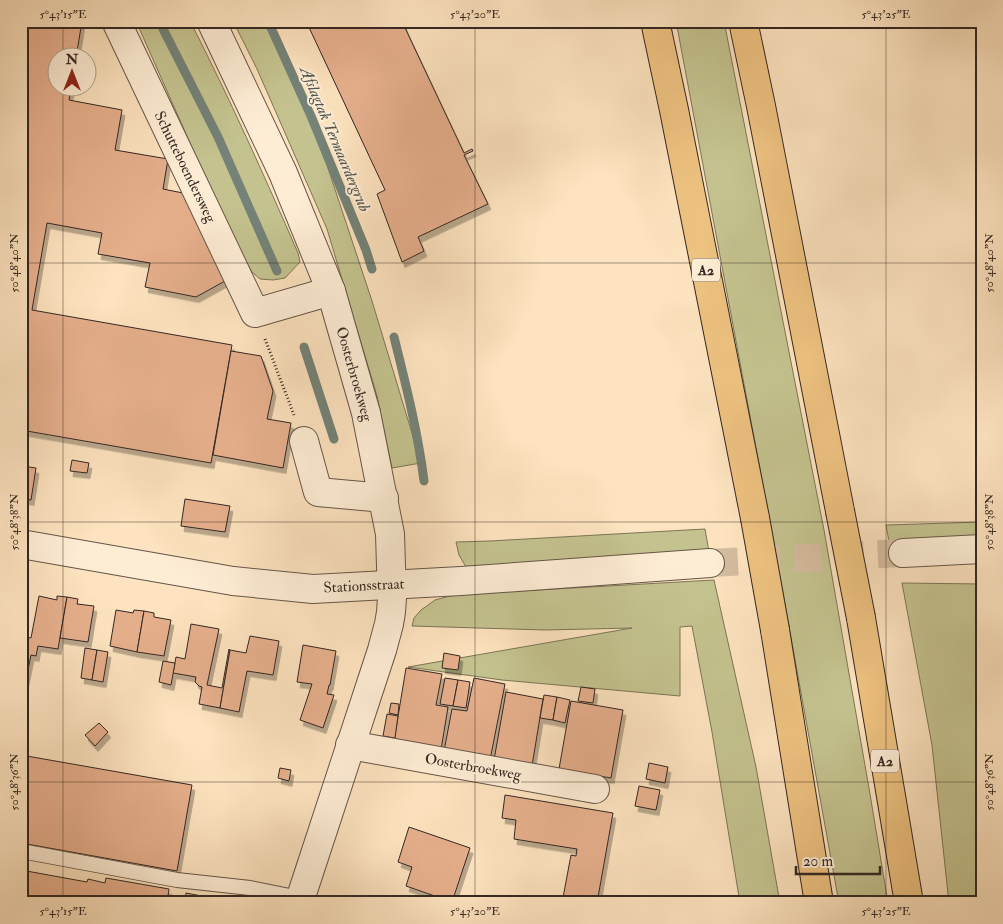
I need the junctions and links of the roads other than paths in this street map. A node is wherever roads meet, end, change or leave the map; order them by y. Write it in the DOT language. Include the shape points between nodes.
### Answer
graph roads {
  1 [pos="116,21"];
  2 [pos="210,21"];
  3 [pos="642,21"];
  4 [pos="655,21"];
  5 [pos="742,21"];
  6 [pos="757,21"];
  7 [pos="761,106"];
  8 [pos="674,110"];
  9 [pos="331,291"];
  10 [pos="304,441"];
  11 [pos="384,498"];
  12 [pos="21,544"];
  13 [pos="982,549"];
  14 [pos="903,553"];
  15 [pos="710,563"];
  16 [pos="391,585"];
  17 [pos="350,745"];
  18 [pos="595,789"];
  19 [pos="21,851"];
  20 [pos="300,901"];
  21 [pos="819,903"];
  22 [pos="909,903"];
  1 -- 9 [label="street, Schutteboendersweg" via="255,313"];
  2 -- 9 [label="street, Oosterbroekweg" via="284,173"];
  3 -- 8 [label="highway, A2"];
  4 -- 8 [label="highway, A2"];
  5 -- 7 [label="highway, A2"];
  6 -- 7 [label="highway, A2"];
  7 -- 22 [label="highway, A2, bridge" via="861,618"];
  8 -- 21 [label="highway, A2, bridge" via="755,518"];
  9 -- 11 [label="street, Oosterbroekweg" via="366,413"];
  10 -- 11 [label="street" via="318,492"];
  11 -- 16 [label="street, Oosterbroekweg" via="390,534"];
  12 -- 16 [label="street, Stationsstraat" via="273,586 313,589"];
  13 -- 14 [label="street"];
  15 -- 16 [label="street, Stationsstraat"];
  16 -- 17 [label="street, Oosterbroekweg" via="389,624"];
  17 -- 18 [label="street, Oosterbroekweg"];
  17 -- 20 [label="street, Oosterbroekweg"];
  19 -- 20 [label="lane" via="177,880 250,888"];
}
